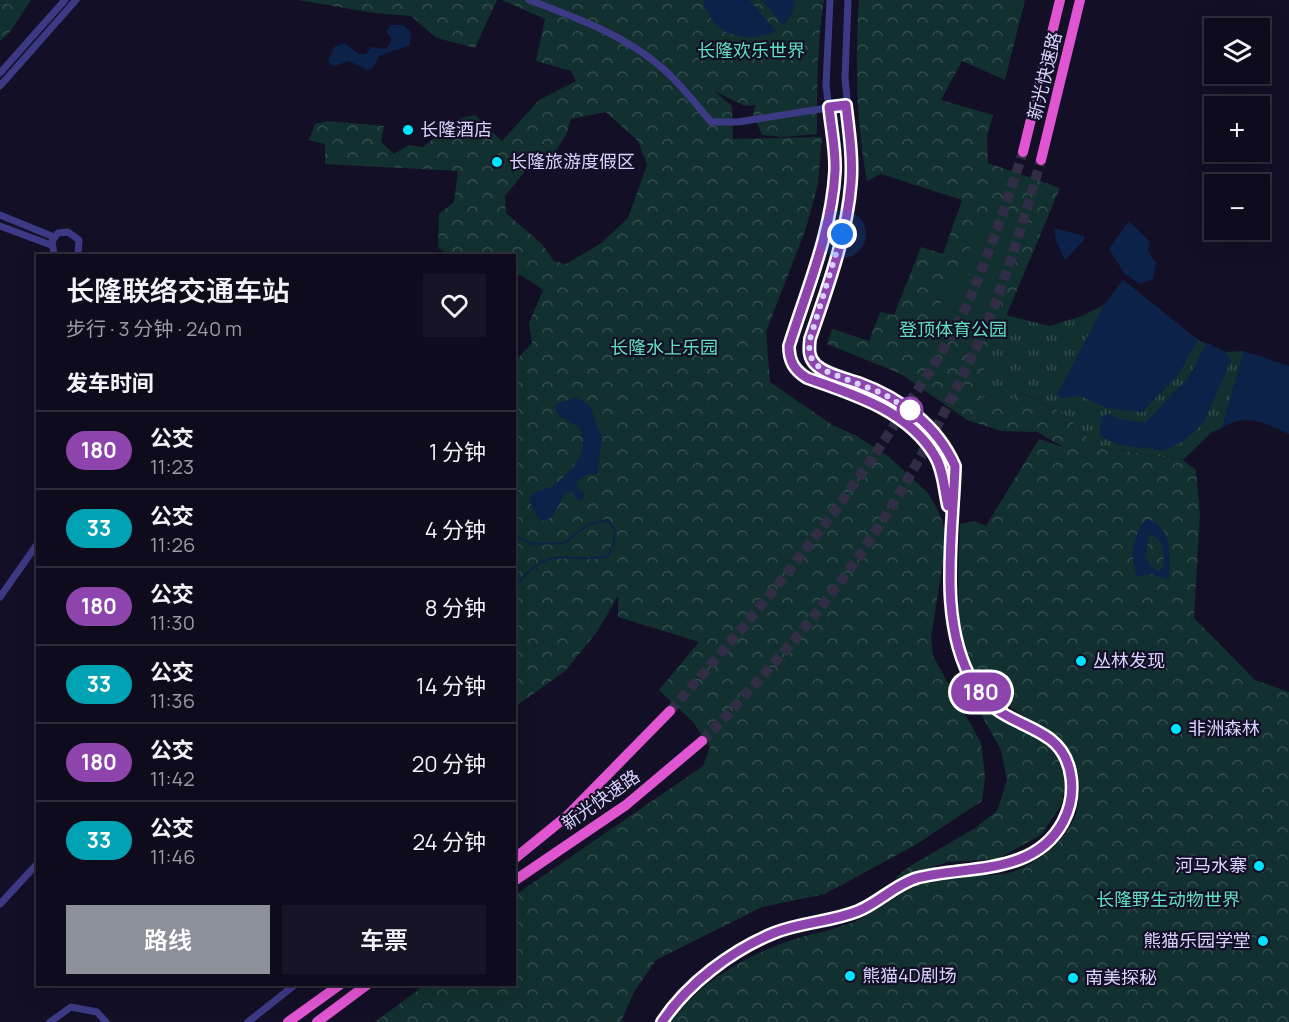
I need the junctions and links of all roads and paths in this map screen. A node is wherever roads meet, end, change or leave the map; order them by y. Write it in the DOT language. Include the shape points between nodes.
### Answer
graph roads {
  1 [pos="65,0"];
  2 [pos="76,0"];
  3 [pos="529,0"];
  4 [pos="830,0"];
  5 [pos="848,0"];
  6 [pos="1060,0"];
  7 [pos="1080,0"];
  8 [pos="0,73"];
  9 [pos="0,86"];
  10 [pos="846,105"];
  11 [pos="829,107"];
  12 [pos="1023,152"];
  13 [pos="1041,160"];
  14 [pos="0,215"];
  15 [pos="0,226"];
  16 [pos="54,237"];
  17 [pos="51,245"];
  18 [pos="54,254"];
  19 [pos="78,254"];
  20 [pos="952,526"];
  21 [pos="36,546"];
  22 [pos="0,597"];
  23 [pos="670,711"];
  24 [pos="702,741"];
  25 [pos="516,857"];
  26 [pos="36,865"];
  27 [pos="516,879"];
  28 [pos="0,904"];
  29 [pos="293,986"];
  30 [pos="338,986"];
  31 [pos="365,986"];
  32 [pos="50,1022"];
  33 [pos="106,1022"];
  34 [pos="248,1022"];
  35 [pos="288,1022"];
  36 [pos="317,1022"];
  37 [pos="662,1022"];
  1 -- 8 [label="street"];
  2 -- 9 [label="street"];
  3 -- 11 [label="street" via="634,47 661,66 711,122 738,122"];
  4 -- 11 [label="street" via="826,85"];
  5 -- 10 [label="street"];
  6 -- 12 [label="highway, 新光快速路"];
  7 -- 13 [label="highway, 新光快速路"];
  10 -- 11 [label="street"];
  10 -- 20 [label="street" via="852,152 851,184 838,249 809,353 823,370 902,404 937,435 955,466"];
  11 -- 20 [label="street" via="836,170 832,199 789,356 799,373 878,406 904,422 923,441 942,472"];
  14 -- 16 [label="street"];
  15 -- 17 [label="street"];
  16 -- 17 [label="street"];
  16 -- 19 [label="street" via="63,232 77,236 81,245"];
  17 -- 18 [label="street"];
  20 -- 37 [label="street" via="950,593 962,657 974,684 989,703 1010,720 1052,740 1067,759 1072,777 1071,799 1063,822 1050,840 1019,859 982,870 915,879 861,910 776,932 716,967 691,988"];
  21 -- 22 [label="street"];
  23 -- 25 [label="highway, 新光快速路" via="595,790"];
  24 -- 27 [label="highway, 新光快速路" via="636,798"];
  26 -- 28 [label="street"];
  29 -- 34 [label="street"];
  30 -- 35 [label="highway"];
  31 -- 36 [label="highway"];
  32 -- 33 [label="street" via="71,1007 97,1012"];
}
